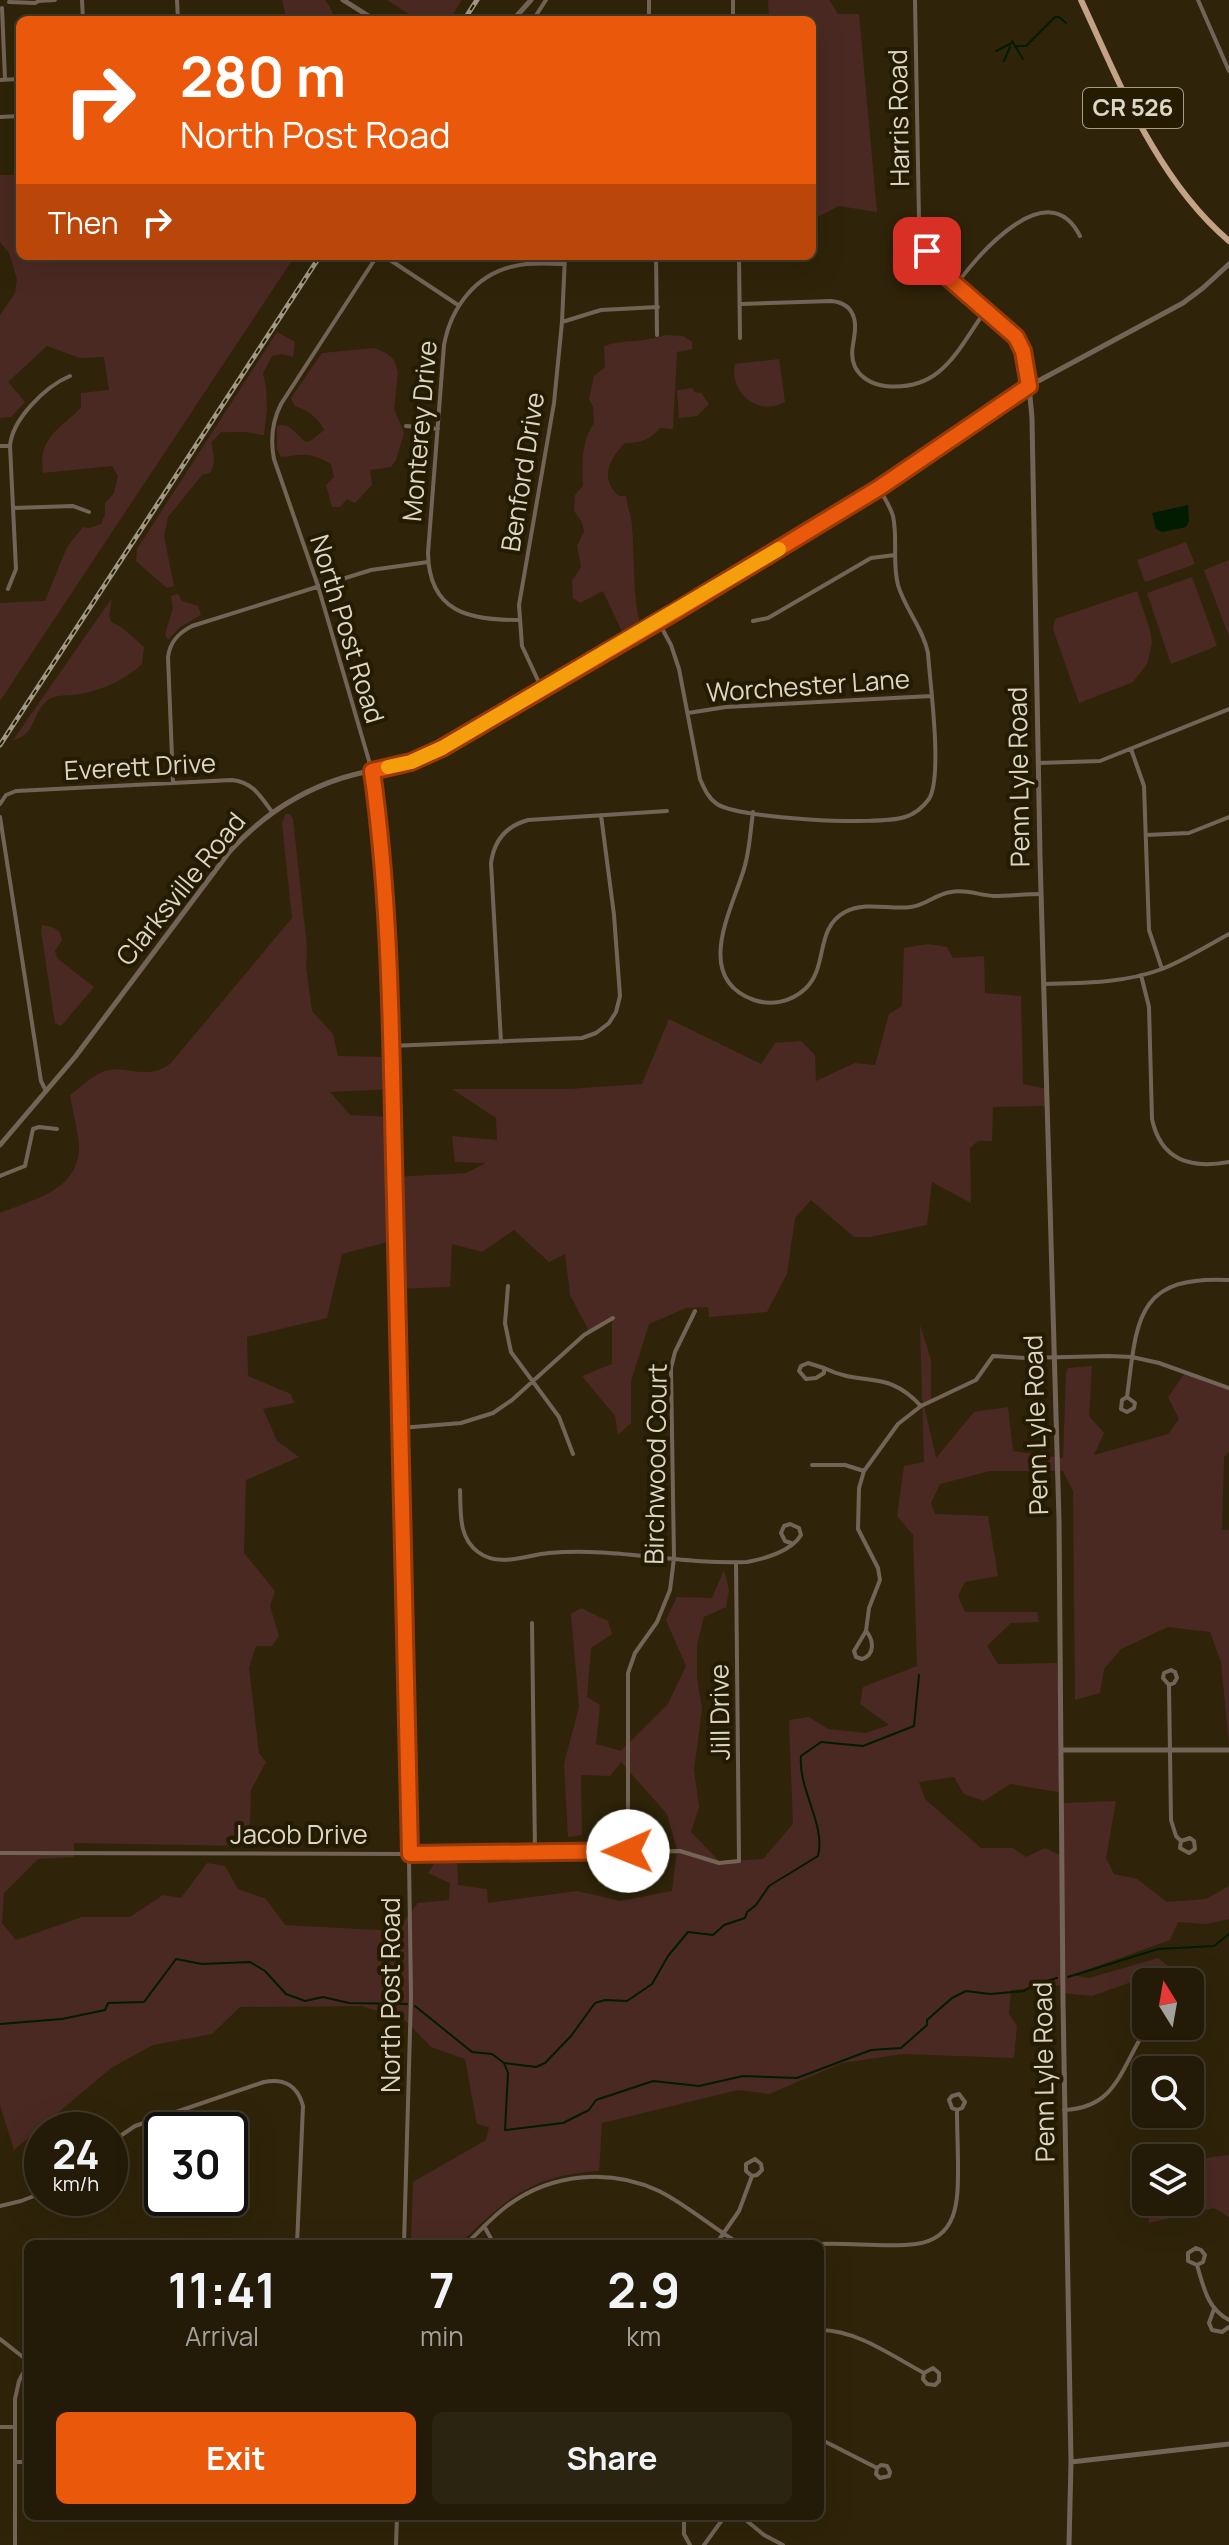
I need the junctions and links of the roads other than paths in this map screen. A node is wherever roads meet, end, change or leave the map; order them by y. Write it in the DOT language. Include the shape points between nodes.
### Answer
graph roads {
  1 [pos="37,0"];
  2 [pos="55,0"];
  3 [pos="343,0"];
  4 [pos="531,0"];
  5 [pos="915,0"];
  6 [pos="1081,0"];
  7 [pos="1198,0"];
  8 [pos="9,1"];
  9 [pos="1,9"];
  10 [pos="369,16"];
  11 [pos="517,16"];
  12 [pos="1229,71"];
  13 [pos="2,80"];
  14 [pos="1080,236"];
  15 [pos="1229,241"];
  16 [pos="374,260"];
  17 [pos="390,260"];
  18 [pos="565,260"];
  19 [pos="656,260"];
  20 [pos="739,260"];
  21 [pos="565,264"];
  22 [pos="1229,264"];
  23 [pos="956,285"];
  24 [pos="741,304"];
  25 [pos="458,305"];
  26 [pos="658,307"];
  27 [pos="986,310"];
  28 [pos="562,322"];
  29 [pos="657,335"];
  30 [pos="740,338"];
  31 [pos="70,376"];
  32 [pos="1029,386"];
  33 [pos="406,426"];
  34 [pos="438,429"];
  35 [pos="0,449"];
  36 [pos="10,449"];
  37 [pos="879,488"];
  38 [pos="13,508"];
  39 [pos="89,512"];
  40 [pos="895,555"];
  41 [pos="428,562"];
  42 [pos="318,586"];
  43 [pos="8,589"];
  44 [pos="519,620"];
  45 [pos="658,621"];
  46 [pos="753,621"];
  47 [pos="542,689"];
  48 [pos="931,696"];
  49 [pos="1229,709"];
  50 [pos="688,713"];
  51 [pos="1131,749"];
  52 [pos="1038,763"];
  53 [pos="372,771"];
  54 [pos="173,782"];
  55 [pos="0,804"];
  56 [pos="667,811"];
  57 [pos="272,812"];
  58 [pos="753,812"];
  59 [pos="601,815"];
  60 [pos="0,817"];
  61 [pos="1229,817"];
  62 [pos="1146,835"];
  63 [pos="1041,894"];
  64 [pos="1229,934"];
  65 [pos="1162,969"];
  66 [pos="1141,975"];
  67 [pos="1044,984"];
  68 [pos="501,1042"];
  69 [pos="390,1046"];
  70 [pos="46,1091"];
  71 [pos="57,1129"];
  72 [pos="0,1145"];
  73 [pos="1229,1162"];
  74 [pos="0,1176"];
  75 [pos="1229,1280"];
  76 [pos="508,1286"];
  77 [pos="695,1311"];
  78 [pos="613,1318"];
  79 [pos="1054,1357"];
  80 [pos="1132,1357"];
  81 [pos="824,1368"];
  82 [pos="531,1381"];
  83 [pos="1229,1388"];
  84 [pos="1127,1397"];
  85 [pos="921,1406"];
  86 [pos="401,1428"];
  87 [pos="573,1454"];
  88 [pos="812,1465"];
  89 [pos="864,1471"];
  90 [pos="460,1490"];
  91 [pos="791,1543"];
  92 [pos="674,1558"];
  93 [pos="736,1562"];
  94 [pos="532,1623"];
  95 [pos="866,1631"];
  96 [pos="1169,1685"];
  97 [pos="1061,1750"];
  98 [pos="1229,1750"];
  99 [pos="1169,1751"];
  100 [pos="1181,1841"];
  101 [pos="628,1851"];
  102 [pos="535,1852"];
  103 [pos="0,1853"];
  104 [pos="410,1854"];
  105 [pos="739,1861"];
  106 [pos="1139,2040"];
  107 [pos="957,2110"];
  108 [pos="1064,2110"];
  109 [pos="128,2131"];
  110 [pos="752,2176"];
  111 [pos="24,2200"];
  112 [pos="0,2206"];
  113 [pos="484,2226"];
  114 [pos="723,2233"];
  115 [pos="297,2240"];
  116 [pos="404,2240"];
  117 [pos="470,2240"];
  118 [pos="492,2240"];
  119 [pos="719,2240"];
  120 [pos="737,2240"];
  121 [pos="824,2244"];
  122 [pos="1197,2265"];
  123 [pos="1214,2309"];
  124 [pos="1229,2320"];
  125 [pos="1229,2327"];
  126 [pos="824,2330"];
  127 [pos="0,2339"];
  128 [pos="24,2359"];
  129 [pos="24,2372"];
  130 [pos="924,2373"];
  131 [pos="0,2427"];
  132 [pos="15,2427"];
  133 [pos="824,2441"];
  134 [pos="1229,2444"];
  135 [pos="15,2462"];
  136 [pos="24,2462"];
  137 [pos="1071,2462"];
  138 [pos="877,2468"];
  139 [pos="397,2520"];
  140 [pos="684,2520"];
  141 [pos="722,2520"];
  142 [pos="746,2520"];
  143 [pos="15,2545"];
  144 [pos="396,2545"];
  145 [pos="690,2545"];
  146 [pos="704,2545"];
  147 [pos="783,2545"];
  148 [pos="1069,2545"];
  1 -- 2 [label="street"];
  1 -- 8 [label="street"];
  3 -- 10 [label="street"];
  4 -- 11 [label="street"];
  5 -- 23 [label="street, Harris Road" via="921,231 932,260"];
  6 -- 15 [label="main road, CR 526" via="1136,114 1180,189"];
  7 -- 12 [label="street"];
  8 -- 9 [label="street"];
  9 -- 13 [label="street"];
  14 -- 23 [label="street" via="1063,217 1031,217 995,239"];
  16 -- 42 [label="street, North Post Road" via="281,404 272,430 274,459"];
  17 -- 25 [label="street"];
  18 -- 21 [label="street, Benford Drive"];
  19 -- 26 [label="street"];
  20 -- 24 [label="street"];
  21 -- 25 [label="street, Monterey Drive" via="504,269 479,282"];
  21 -- 28 [label="street, Benford Drive"];
  22 -- 32 [label="street, Clarksville Road" via="1183,303"];
  23 -- 27 [label="street, Harris Road"];
  24 -- 27 [label="street" via="840,303 854,319 856,368 870,381 892,386 921,381 948,365"];
  24 -- 30 [label="street"];
  25 -- 34 [label="street, Monterey Drive" via="444,345"];
  26 -- 28 [label="street" via="601,310"];
  26 -- 29 [label="street"];
  27 -- 32 [label="street, Harris Road" via="1020,343"];
  28 -- 44 [label="street, Benford Drive"];
  31 -- 36 [label="street" via="52,384 17,422"];
  32 -- 37 [label="street, Clarksville Road"];
  32 -- 52 [label="street, Penn Lyle Road"];
  33 -- 34 [label="street"];
  34 -- 41 [label="street, Monterey Drive"];
  35 -- 36 [label="street"];
  36 -- 38 [label="street"];
  37 -- 40 [label="street" via="892,515"];
  37 -- 45 [label="street, Clarksville Road"];
  38 -- 39 [label="street" via="73,506"];
  38 -- 43 [label="street" via="16,570"];
  40 -- 46 [label="street" via="871,558 768,618"];
  40 -- 48 [label="street" via="902,595 926,643"];
  41 -- 42 [label="street" via="387,566"];
  41 -- 44 [label="street, Monterey Drive" via="436,587 460,612 487,620"];
  42 -- 53 [label="street, North Post Road"];
  42 -- 54 [label="street" via="192,626 174,639 168,657"];
  44 -- 47 [label="street, Benford Drive" via="526,659"];
  45 -- 47 [label="street, Clarksville Road"];
  45 -- 50 [label="street" via="676,657"];
  47 -- 53 [label="street, Clarksville Road" via="428,755"];
  48 -- 50 [label="street, Worchester Lane"];
  48 -- 58 [label="street" via="935,782 926,803 914,813 847,822"];
  49 -- 51 [label="street"];
  50 -- 58 [label="street" via="707,794 723,807"];
  51 -- 52 [label="street" via="1092,762"];
  51 -- 62 [label="street" via="1144,786"];
  52 -- 63 [label="street, Penn Lyle Road"];
  53 -- 57 [label="street, Clarksville Road" via="314,789"];
  53 -- 69 [label="street, North Post Road"];
  54 -- 55 [label="street, Everett Drive" via="16,791"];
  54 -- 57 [label="street, Everett Drive" via="243,782"];
  56 -- 59 [label="street"];
  57 -- 70 [label="street, Clarksville Road" via="230,851"];
  58 -- 63 [label="street" via="720,957 732,985 758,1001 782,1002 805,989 818,970 828,928 853,909 916,906 953,891"];
  59 -- 68 [label="street" via="520,822 494,848"];
  59 -- 68 [label="street" via="614,915 620,996 616,1012 602,1029 582,1038"];
  60 -- 70 [label="street"];
  61 -- 62 [label="street" via="1189,833"];
  62 -- 65 [label="street" via="1149,930"];
  63 -- 67 [label="street, Penn Lyle Road"];
  64 -- 65 [label="street"];
  65 -- 66 [label="street"];
  66 -- 67 [label="street"];
  66 -- 73 [label="street" via="1149,1007 1157,1136 1186,1162"];
  67 -- 79 [label="street, Penn Lyle Road"];
  68 -- 69 [label="street"];
  69 -- 86 [label="street, North Post Road"];
  70 -- 72 [label="street, Clarksville Road"];
  71 -- 74 [label="street" via="36,1127 25,1166"];
  75 -- 80 [label="street" via="1193,1279 1160,1294 1139,1323"];
  76 -- 82 [label="street" via="507,1343"];
  77 -- 92 [label="street, Birchwood Court" via="671,1368"];
  78 -- 82 [label="street" via="584,1335"];
  79 -- 80 [label="street"];
  79 -- 85 [label="street" via="993,1356 976,1380"];
  79 -- 97 [label="street, Penn Lyle Road"];
  80 -- 83 [label="street"];
  80 -- 84 [label="street"];
  81 -- 81 [label="street" via="808,1363 799,1371 809,1380 822,1375"];
  81 -- 85 [label="street" via="849,1378 888,1382"];
  82 -- 86 [label="street" via="482,1418"];
  82 -- 87 [label="street" via="559,1417"];
  85 -- 89 [label="street" via="889,1434"];
  86 -- 104 [label="street, North Post Road"];
  88 -- 89 [label="street"];
  89 -- 95 [label="street" via="858,1529 880,1580"];
  90 -- 92 [label="street" via="463,1532 487,1558 503,1561 576,1552"];
  91 -- 91 [label="street" via="801,1535 797,1525 790,1524 781,1533"];
  91 -- 93 [label="street" via="769,1556"];
  92 -- 93 [label="street"];
  92 -- 101 [label="street, Birchwood Court" via="664,1610 628,1673"];
  93 -- 105 [label="street, Jill Drive"];
  94 -- 102 [label="street"];
  95 -- 95 [label="street" via="872,1646 866,1658 859,1659 854,1651"];
  96 -- 99 [label="street"];
  97 -- 99 [label="street"];
  97 -- 108 [label="street, Penn Lyle Road"];
  98 -- 99 [label="street"];
  99 -- 100 [label="street" via="1170,1813"];
  101 -- 102 [label="street, Jacob Drive"];
  101 -- 105 [label="street, Jacob Drive" via="680,1851 719,1863"];
  102 -- 104 [label="street, Jacob Drive"];
  103 -- 104 [label="street, Jacob Drive"];
  104 -- 116 [label="street, North Post Road"];
  106 -- 108 [label="street" via="1106,2096 1086,2108"];
  107 -- 121 [label="street" via="957,2204 942,2232 912,2244"];
  108 -- 137 [label="street, Penn Lyle Road"];
  109 -- 115 [label="street" via="269,2081 287,2083 303,2106"];
  110 -- 110 [label="street" via="762,2170 755,2159 745,2168"];
  110 -- 114 [label="street" via="744,2201"];
  111 -- 112 [label="street"];
  113 -- 114 [label="street" via="532,2191 595,2177 660,2192"];
  113 -- 117 [label="street"];
  113 -- 118 [label="street"];
  114 -- 119 [label="street"];
  114 -- 120 [label="street"];
  122 -- 122 [label="street" via="1205,2255 1193,2248 1187,2258"];
  122 -- 123 [label="street"];
  123 -- 124 [label="street"];
  123 -- 125 [label="street" via="1209,2319 1212,2330"];
  126 -- 130 [label="street" via="848,2334"];
  127 -- 128 [label="street"];
  129 -- 132 [label="street" via="17,2390"];
  130 -- 130 [label="street" via="927,2384 939,2381 937,2370"];
  131 -- 132 [label="street"];
  132 -- 135 [label="street"];
  133 -- 138 [label="street"];
  134 -- 137 [label="street"];
  135 -- 136 [label="street"];
  135 -- 143 [label="street"];
  137 -- 148 [label="street, Penn Lyle Road"];
  139 -- 144 [label="street"];
  140 -- 145 [label="street"];
  141 -- 146 [label="street"];
  142 -- 147 [label="street"];
}
